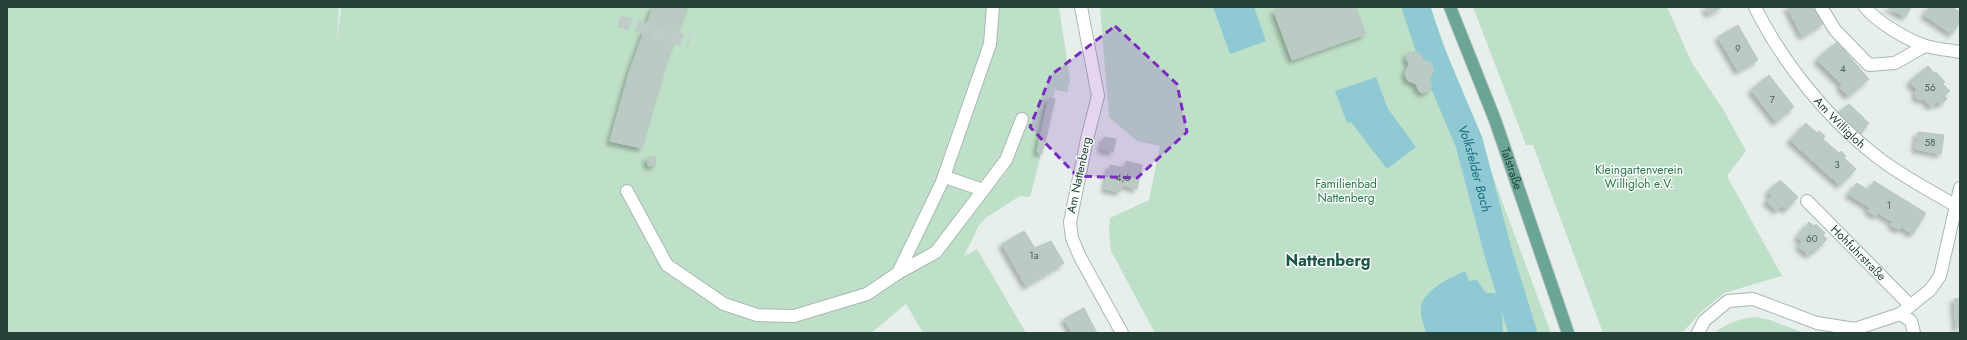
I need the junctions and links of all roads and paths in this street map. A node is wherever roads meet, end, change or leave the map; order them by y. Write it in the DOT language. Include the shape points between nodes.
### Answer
graph roads {
  1 [pos="993,7"];
  2 [pos="1081,7"];
  3 [pos="1450,7"];
  4 [pos="1755,7"];
  5 [pos="1822,7"];
  6 [pos="1865,7"];
  7 [pos="1925,46"];
  8 [pos="1960,52"];
  9 [pos="1022,119"];
  10 [pos="951,179"];
  11 [pos="1960,188"];
  12 [pos="983,190"];
  13 [pos="627,191"];
  14 [pos="1807,201"];
  15 [pos="1958,209"];
  16 [pos="898,273"];
  17 [pos="1910,305"];
  18 [pos="1900,314"];
  19 [pos="1122,333"];
  20 [pos="1568,333"];
  21 [pos="1698,333"];
  22 [pos="1914,333"];
  1 -- 16 [label="street" via="990,44 942,182"];
  2 -- 19 [label="street, Am Nattenberg" via="1098,96 1070,222 1072,238 1080,258"];
  3 -- 20 [label="main road, Talstraße" via="1495,120"];
  4 -- 15 [label="street, Am Willigloh" via="1794,71 1850,135 1878,157"];
  5 -- 7 [label="street" via="1835,30 1868,65 1895,63"];
  6 -- 7 [label="street" via="1894,30"];
  7 -- 8 [label="street"];
  9 -- 12 [label="street" via="1006,160"];
  10 -- 12 [label="street"];
  11 -- 15 [label="street"];
  12 -- 16 [label="street" via="936,252"];
  13 -- 16 [label="street" via="667,266 724,304 757,315 794,316 827,307 867,294"];
  14 -- 17 [label="street, Hohfuhrstraße"];
  15 -- 17 [label="street" via="1940,276 1930,290"];
  17 -- 18 [label="street"];
  18 -- 21 [label="street" via="1853,329 1817,323 1753,300 1728,301 1704,321"];
  18 -- 22 [label="street" via="1910,321"];
}
